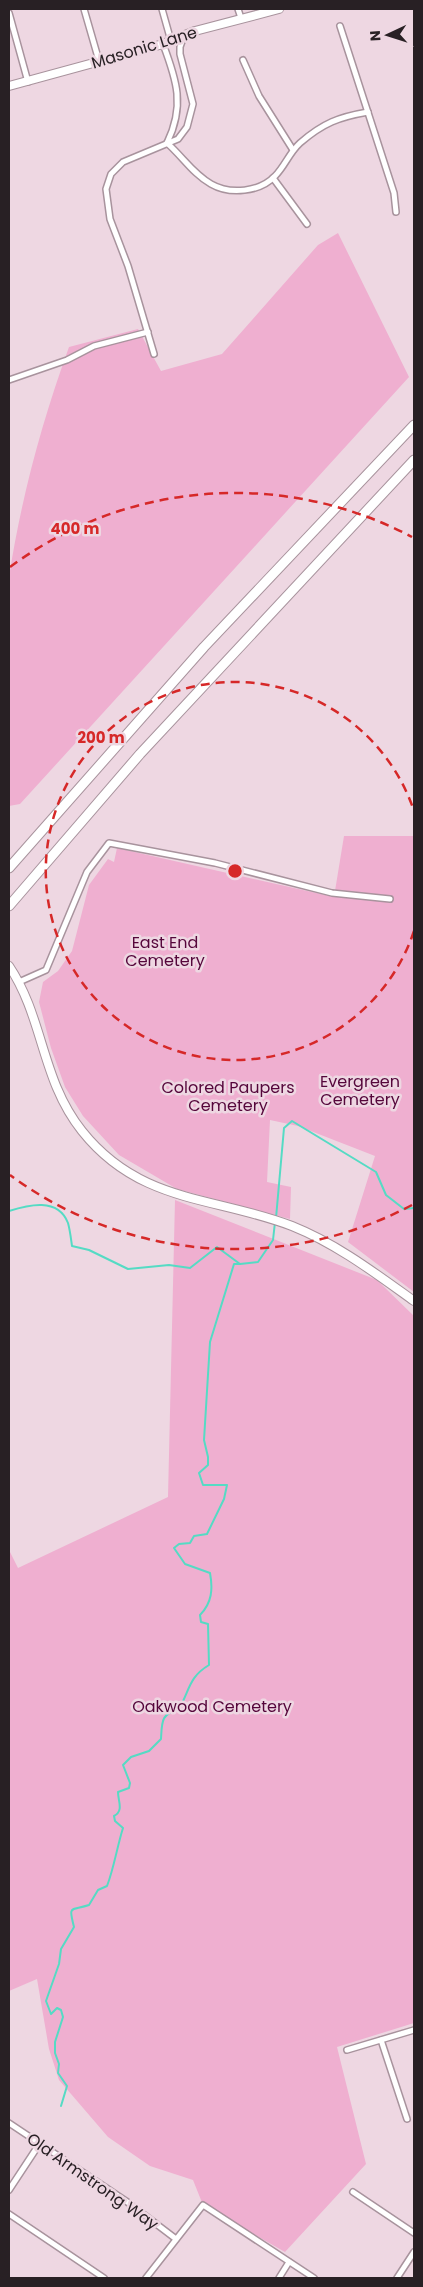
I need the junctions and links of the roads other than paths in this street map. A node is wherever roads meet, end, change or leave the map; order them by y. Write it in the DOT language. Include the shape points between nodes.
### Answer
graph roads {
  1 [pos="84,9"];
  2 [pos="162,9"];
  3 [pos="238,9"];
  4 [pos="279,9"];
  5 [pos="9,13"];
  6 [pos="241,18"];
  7 [pos="340,26"];
  8 [pos="184,36"];
  9 [pos="167,42"];
  10 [pos="242,60"];
  11 [pos="99,61"];
  12 [pos="28,82"];
  13 [pos="9,86"];
  14 [pos="368,112"];
  15 [pos="167,143"];
  16 [pos="293,150"];
  17 [pos="273,178"];
  18 [pos="396,212"];
  19 [pos="307,224"];
  20 [pos="148,332"];
  21 [pos="154,354"];
  22 [pos="9,380"];
  23 [pos="414,425"];
  24 [pos="414,460"];
  25 [pos="9,868"];
  26 [pos="390,899"];
  27 [pos="9,906"];
  28 [pos="9,966"];
  29 [pos="20,982"];
  30 [pos="414,1301"];
  31 [pos="414,2030"];
  32 [pos="381,2040"];
  33 [pos="347,2050"];
  34 [pos="407,2119"];
  35 [pos="11,2125"];
  36 [pos="9,2131"];
  37 [pos="40,2143"];
  38 [pos="9,2190"];
  39 [pos="353,2192"];
  40 [pos="9,2214"];
  41 [pos="414,2233"];
  42 [pos="176,2239"];
  43 [pos="414,2252"];
  44 [pos="290,2262"];
  45 [pos="104,2278"];
  46 [pos="146,2278"];
  47 [pos="279,2278"];
  48 [pos="314,2278"];
  49 [pos="397,2278"];
  1 -- 11 [label="street"];
  2 -- 9 [label="street"];
  3 -- 6 [label="street"];
  4 -- 6 [label="street, Masonic Lane"];
  5 -- 12 [label="street"];
  6 -- 8 [label="street, Masonic Lane"];
  7 -- 14 [label="street"];
  8 -- 9 [label="street, Masonic Lane"];
  8 -- 15 [label="street" via="180,54 193,109 181,136"];
  9 -- 11 [label="street, Masonic Lane"];
  9 -- 15 [label="street" via="179,107"];
  10 -- 16 [label="street" via="259,96"];
  11 -- 12 [label="street, Masonic Lane"];
  12 -- 13 [label="street, Masonic Lane"];
  14 -- 16 [label="street" via="329,122"];
  14 -- 18 [label="street" via="394,193"];
  15 -- 17 [label="street" via="196,173 217,187 249,190"];
  15 -- 20 [label="street" via="122,162 111,174 106,189 110,219"];
  16 -- 17 [label="street"];
  17 -- 19 [label="street"];
  20 -- 21 [label="street"];
  20 -- 22 [label="street" via="94,346 67,360"];
  23 -- 25 [label="highway" via="204,648"];
  24 -- 27 [label="highway" via="152,740"];
  26 -- 29 [label="street" via="332,893 215,863 109,842 87,872 46,970"];
  28 -- 29 [label="street"];
  29 -- 30 [label="street" via="50,1074 73,1119 110,1160 145,1182 174,1194 279,1222 324,1240"];
  31 -- 32 [label="street"];
  32 -- 33 [label="street"];
  32 -- 34 [label="street"];
  35 -- 36 [label="street"];
  35 -- 37 [label="street, Old Armstrong Way"];
  37 -- 38 [label="street"];
  37 -- 42 [label="street, Old Armstrong Way"];
  39 -- 41 [label="street"];
  40 -- 45 [label="street"];
  42 -- 44 [label="street" via="203,2205"];
  42 -- 46 [label="street"];
  43 -- 49 [label="street"];
  44 -- 47 [label="street"];
  44 -- 48 [label="street"];
}
